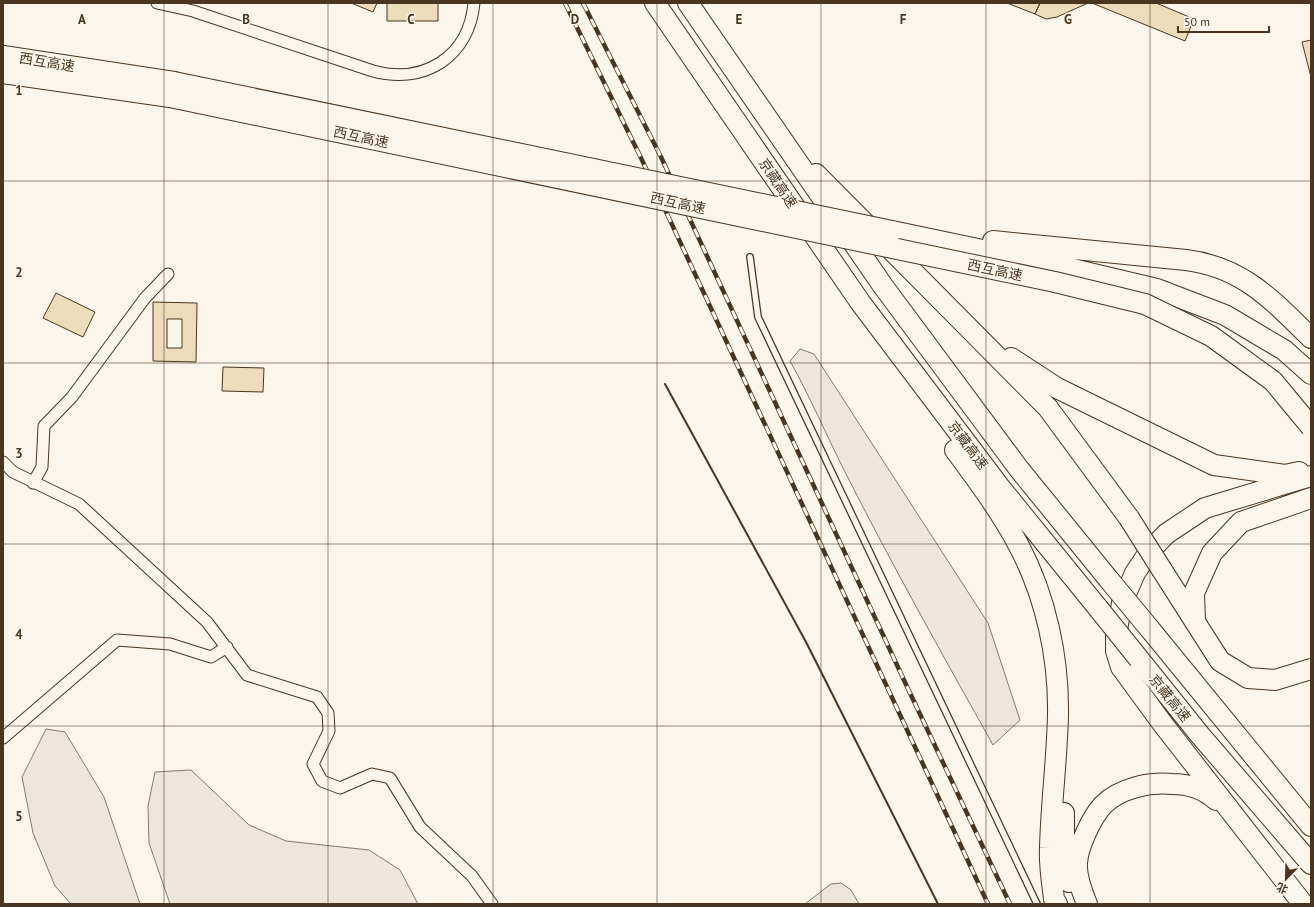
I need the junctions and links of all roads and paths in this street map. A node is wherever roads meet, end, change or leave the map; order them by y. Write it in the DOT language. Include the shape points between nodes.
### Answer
graph roads {
  1 [pos="157,3"];
  2 [pos="474,3"];
  3 [pos="655,3"];
  4 [pos="688,3"];
  5 [pos="3,56"];
  6 [pos="3,73"];
  7 [pos="172,90"];
  8 [pos="782,140"];
  9 [pos="892,231"];
  10 [pos="750,257"];
  11 [pos="168,274"];
  12 [pos="860,302"];
  13 [pos="1311,338"];
  14 [pos="990,347"];
  15 [pos="1311,374"];
  16 [pos="1311,427"];
  17 [pos="3,462"];
  18 [pos="1311,470"];
  19 [pos="1311,476"];
  20 [pos="33,483"];
  21 [pos="1311,498"];
  22 [pos="1195,624"];
  23 [pos="227,647"];
  24 [pos="1311,669"];
  25 [pos="3,738"];
  26 [pos="1056,748"];
  27 [pos="1238,821"];
  28 [pos="1311,826"];
  29 [pos="1309,861"];
  30 [pos="492,904"];
  31 [pos="1037,904"];
  32 [pos="1057,904"];
  33 [pos="1077,904"];
  34 [pos="1088,904"];
  35 [pos="1303,904"];
  1 -- 2 [label="street" via="193,11 373,71 405,75 435,66 452,53 466,34"];
  3 -- 12 [label="highway, 京藏高速"];
  4 -- 8 [label="highway, 京藏高速"];
  5 -- 7 [label="highway, 西互高速"];
  6 -- 7 [label="highway, 西互高速"];
  7 -- 9 [label="highway, 西互高速, bridge"];
  7 -- 16 [label="highway, 西互高速, bridge" via="1055,282 1145,304 1211,336 1273,381"];
  8 -- 14 [label="highway"];
  8 -- 28 [label="highway, 京藏高速, bridge" via="882,286 1019,469"];
  9 -- 13 [label="highway" via="1210,265 1234,273 1260,290"];
  9 -- 15 [label="highway" via="1157,288 1225,315 1284,350"];
  10 -- 31 [label="lane" via="758,317"];
  11 -- 20 [label="street" via="145,298 72,397 44,426 42,467"];
  12 -- 26 [label="highway" via="939,427 986,492 1019,546 1041,599 1055,656 1058,714"];
  12 -- 29 [label="highway, 京藏高速, bridge" via="999,486 1200,735"];
  14 -- 18 [label="highway" via="1057,388 1214,465 1285,474"];
  14 -- 22 [label="highway, bridge" via="1048,408 1129,518"];
  17 -- 20 [label="street" via="13,472"];
  19 -- 27 [label="highway" via="1205,508 1166,534 1149,552 1135,573 1127,588 1118,619 1116,651 1121,667"];
  20 -- 23 [label="street" via="79,504 207,622"];
  21 -- 22 [label="highway" via="1241,522 1212,553 1194,593"];
  22 -- 24 [label="highway" via="1220,660 1248,678 1275,680"];
  23 -- 25 [label="street" via="211,657 170,644 117,640"];
  23 -- 30 [label="street" via="247,674 317,697 328,713 329,731 313,764 322,781 340,788 372,774 390,778 420,827 472,876"];
  26 -- 32 [label="highway" via="1049,849 1054,899"];
  26 -- 33 [label="highway" via="1064,805 1064,870"];
  27 -- 34 [label="highway" via="1207,792 1188,784 1155,783 1126,791 1104,805 1086,832 1077,863 1082,892"];
  27 -- 35 [label="highway"];
}
